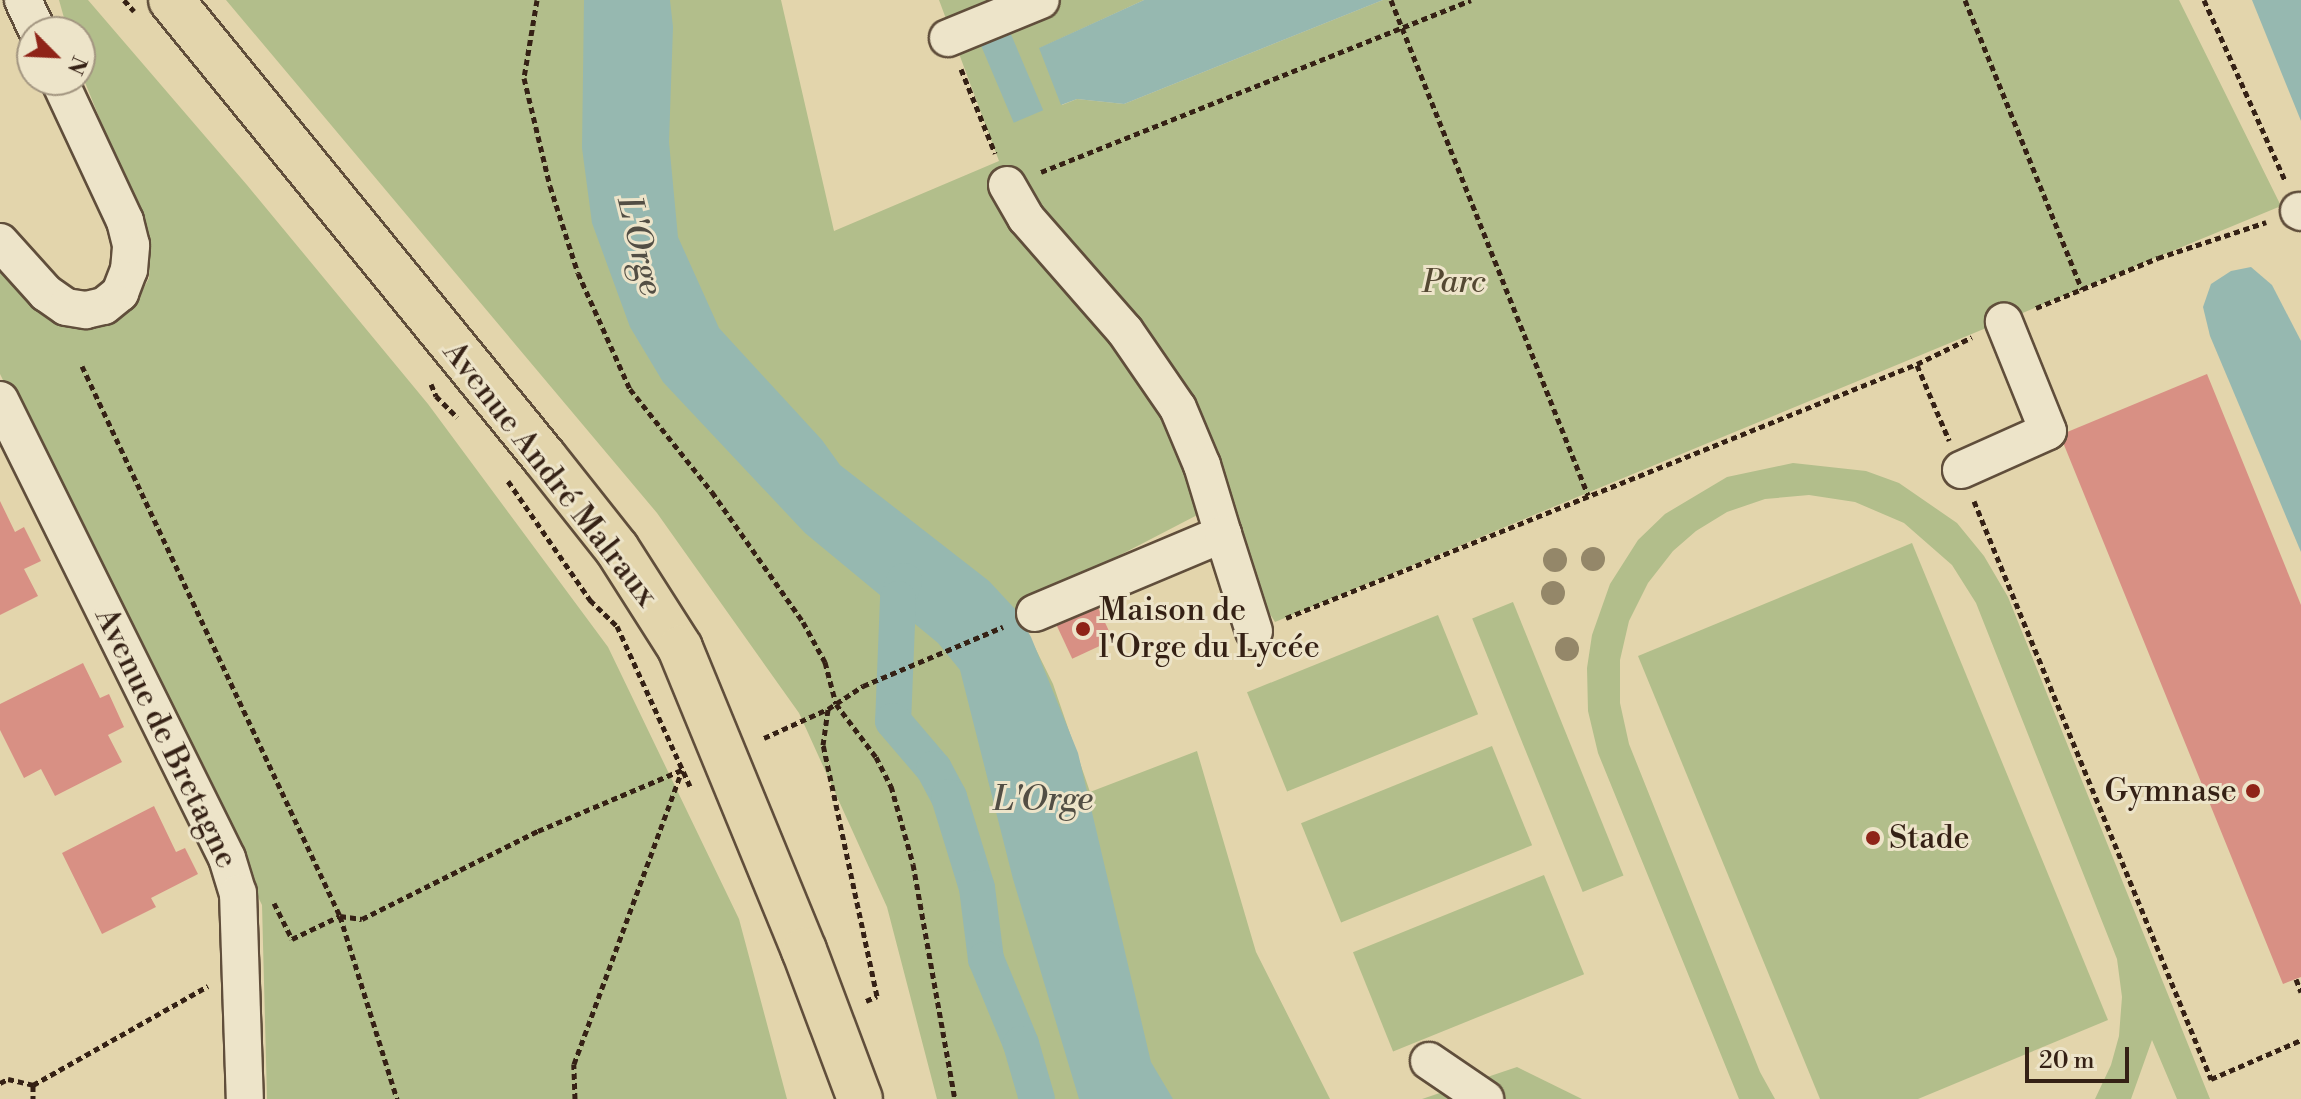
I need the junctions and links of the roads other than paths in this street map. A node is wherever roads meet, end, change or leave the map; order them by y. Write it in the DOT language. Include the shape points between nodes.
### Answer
graph roads {
  1 [pos="1041,0"];
  2 [pos="156,10"];
  3 [pos="948,38"];
  4 [pos="66,96"];
  5 [pos="1007,185"];
  6 [pos="0,242"];
  7 [pos="2004,322"];
  8 [pos="0,400"];
  9 [pos="1961,470"];
  10 [pos="1223,534"];
  11 [pos="1035,613"];
  12 [pos="1254,631"];
  13 [pos="1429,1061"];
  14 [pos="245,1099"];
  15 [pos="860,1099"];
  16 [pos="1485,1099"];
  1 -- 3 [label="street"];
  2 -- 15 [label="main road, Avenue André Malraux" via="617,549 680,648"];
  4 -- 6 [label="street" via="125,221 131,245 120,293 104,306 66,307 46,293"];
  5 -- 10 [label="street" via="1026,218 1125,331 1178,408"];
  7 -- 9 [label="street" via="2048,431"];
  8 -- 14 [label="street, Avenue de Bretagne" via="227,858 238,893"];
  10 -- 11 [label="street"];
  10 -- 12 [label="street"];
  13 -- 16 [label="street"];
}
